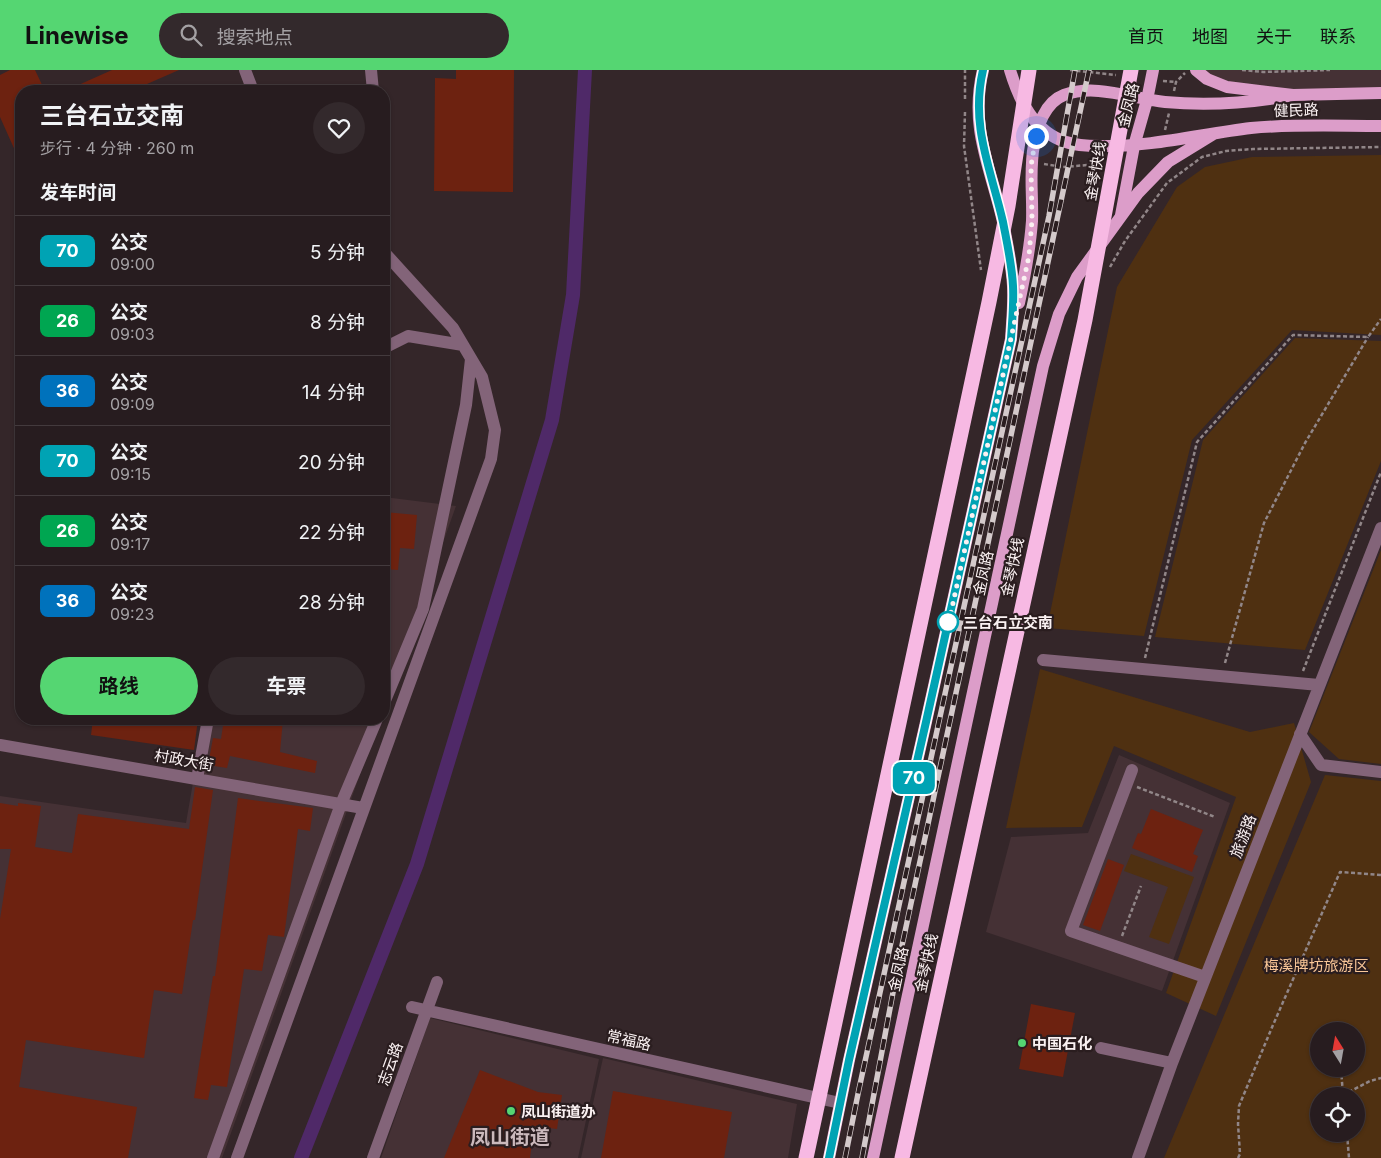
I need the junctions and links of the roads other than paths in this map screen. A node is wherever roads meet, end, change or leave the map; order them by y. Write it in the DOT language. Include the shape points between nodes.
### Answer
graph roads {
  1 [pos="245,70"];
  2 [pos="371,70"];
  3 [pos="983,70"];
  4 [pos="1010,70"];
  5 [pos="1029,70"];
  6 [pos="1131,70"];
  7 [pos="1153,70"];
  8 [pos="1196,70"];
  9 [pos="251,85"];
  10 [pos="372,85"];
  11 [pos="1381,93"];
  12 [pos="1293,95"];
  13 [pos="1147,100"];
  14 [pos="1039,126"];
  15 [pos="1381,126"];
  16 [pos="1212,135"];
  17 [pos="1134,146"];
  18 [pos="1120,220"];
  19 [pos="390,259"];
  20 [pos="1011,339"];
  21 [pos="390,345"];
  22 [pos="463,345"];
  23 [pos="471,359"];
  24 [pos="1381,528"];
  25 [pos="1044,660"];
  26 [pos="1319,685"];
  27 [pos="390,689"];
  28 [pos="207,725"];
  29 [pos="374,725"];
  30 [pos="1300,734"];
  31 [pos="0,744"];
  32 [pos="1132,770"];
  33 [pos="1381,772"];
  34 [pos="197,779"];
  35 [pos="341,804"];
  36 [pos="363,808"];
  37 [pos="1205,977"];
  38 [pos="437,982"];
  39 [pos="412,1007"];
  40 [pos="426,1011"];
  41 [pos="1101,1048"];
  42 [pos="1172,1063"];
  43 [pos="840,1103"];
  44 [pos="213,1158"];
  45 [pos="237,1158"];
  46 [pos="373,1158"];
  47 [pos="806,1158"];
  48 [pos="829,1158"];
  49 [pos="873,1158"];
  50 [pos="902,1158"];
  51 [pos="1138,1158"];
  1 -- 9 [label="street"];
  2 -- 10 [label="street"];
  3 -- 20 [label="main road, 金凤路" via="979,90 980,131 1011,267"];
  4 -- 14 [label="main road" via="1026,108"];
  5 -- 47 [label="highway, bridge" via="989,302"];
  6 -- 50 [label="highway, 金琴快线, bridge" via="1085,320"];
  7 -- 13 [label="main road, 金凤路"];
  8 -- 12 [label="main road" via="1206,79 1227,87"];
  11 -- 12 [label="main road, 健民路"];
  12 -- 13 [label="main road" via="1229,103"];
  13 -- 14 [label="main road" via="1094,91 1073,93 1054,101"];
  13 -- 17 [label="main road, 金凤路"];
  14 -- 17 [label="main road, 健民路" via="1066,143"];
  14 -- 20 [label="main road" via="1031,166 1029,256"];
  15 -- 16 [label="main road, 健民路" via="1251,128"];
  16 -- 17 [label="main road, 健民路"];
  16 -- 18 [label="main road" via="1165,165 1138,193"];
  17 -- 18 [label="main road, 金凤路"];
  18 -- 49 [label="main road, 金凤路" via="1077,277 1059,314 1044,366"];
  19 -- 22 [label="street" via="453,328"];
  20 -- 43 [label="main road, 金凤路"];
  21 -- 22 [label="street" via="408,336"];
  22 -- 23 [label="street"];
  23 -- 27 [label="street" via="466,405 423,609"];
  23 -- 36 [label="street" via="482,377 494,430 491,459"];
  24 -- 26 [label="street, 旅游路"];
  25 -- 26 [label="street"];
  26 -- 30 [label="street, 旅游路"];
  28 -- 34 [label="street"];
  29 -- 35 [label="street"];
  30 -- 33 [label="street" via="1322,765"];
  30 -- 37 [label="street, 旅游路"];
  31 -- 34 [label="street, 村政大街"];
  32 -- 37 [label="street" via="1071,931"];
  34 -- 35 [label="street, 村政大街"];
  35 -- 36 [label="street, 村政大街"];
  35 -- 44 [label="street"];
  36 -- 45 [label="street"];
  37 -- 42 [label="street, 旅游路"];
  38 -- 40 [label="street, 志云路"];
  39 -- 40 [label="street, 常福路"];
  40 -- 43 [label="street, 常福路"];
  40 -- 46 [label="street, 志云路"];
  41 -- 42 [label="street"];
  42 -- 51 [label="street, 旅游路"];
  43 -- 48 [label="main road, 金凤路"];
}
